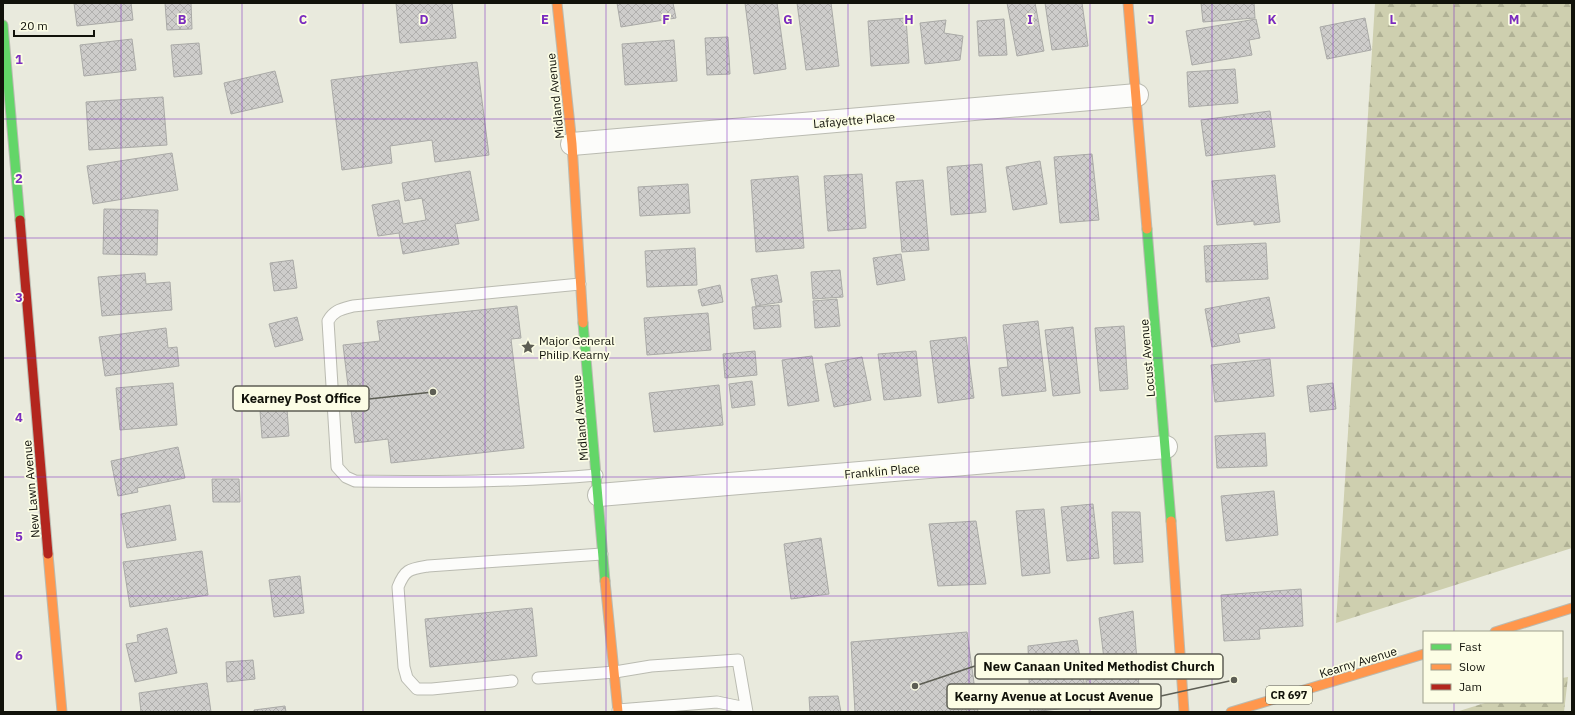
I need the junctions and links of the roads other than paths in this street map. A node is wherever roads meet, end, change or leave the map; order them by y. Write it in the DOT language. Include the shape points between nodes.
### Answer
graph roads {
  1 [pos="557,3"];
  2 [pos="1128,3"];
  3 [pos="3,25"];
  4 [pos="1136,95"];
  5 [pos="572,144"];
  6 [pos="580,284"];
  7 [pos="1166,447"];
  8 [pos="598,485"];
  9 [pos="602,554"];
  10 [pos="1572,608"];
  11 [pos="1498,631"];
  12 [pos="1423,654"];
  13 [pos="615,672"];
  14 [pos="538,678"];
  15 [pos="512,681"];
  16 [pos="1259,708"];
  17 [pos="746,710"];
  18 [pos="618,711"];
  19 [pos="62,712"];
  20 [pos="1184,712"];
  21 [pos="1231,712"];
  1 -- 5 [label="street, Midland Avenue"];
  2 -- 4 [label="street, Locust Avenue"];
  3 -- 19 [label="street, New Lawn Avenue"];
  4 -- 5 [label="street, Lafayette Place"];
  4 -- 7 [label="street, Locust Avenue"];
  5 -- 6 [label="street, Midland Avenue"];
  6 -- 8 [label="street, Midland Avenue"];
  6 -- 8 [label="lane" via="353,306 337,310 328,320 337,467 346,477 355,481 428,482 559,478"];
  7 -- 8 [label="street, Franklin Place"];
  7 -- 20 [label="street, Locust Avenue"];
  8 -- 9 [label="street, Midland Avenue"];
  9 -- 13 [label="street, Midland Avenue"];
  9 -- 15 [label="lane" via="436,565 413,568 403,575 398,587 404,667 407,678 417,689"];
  10 -- 11 [label="street"];
  12 -- 16 [label="street, Kearny Avenue / CR 697"];
  13 -- 14 [label="lane"];
  13 -- 17 [label="lane" via="651,666 738,660"];
  13 -- 18 [label="street, Midland Avenue"];
  16 -- 21 [label="street, Kearny Avenue / CR 697"];
  17 -- 18 [label="lane" via="717,702"];
}
